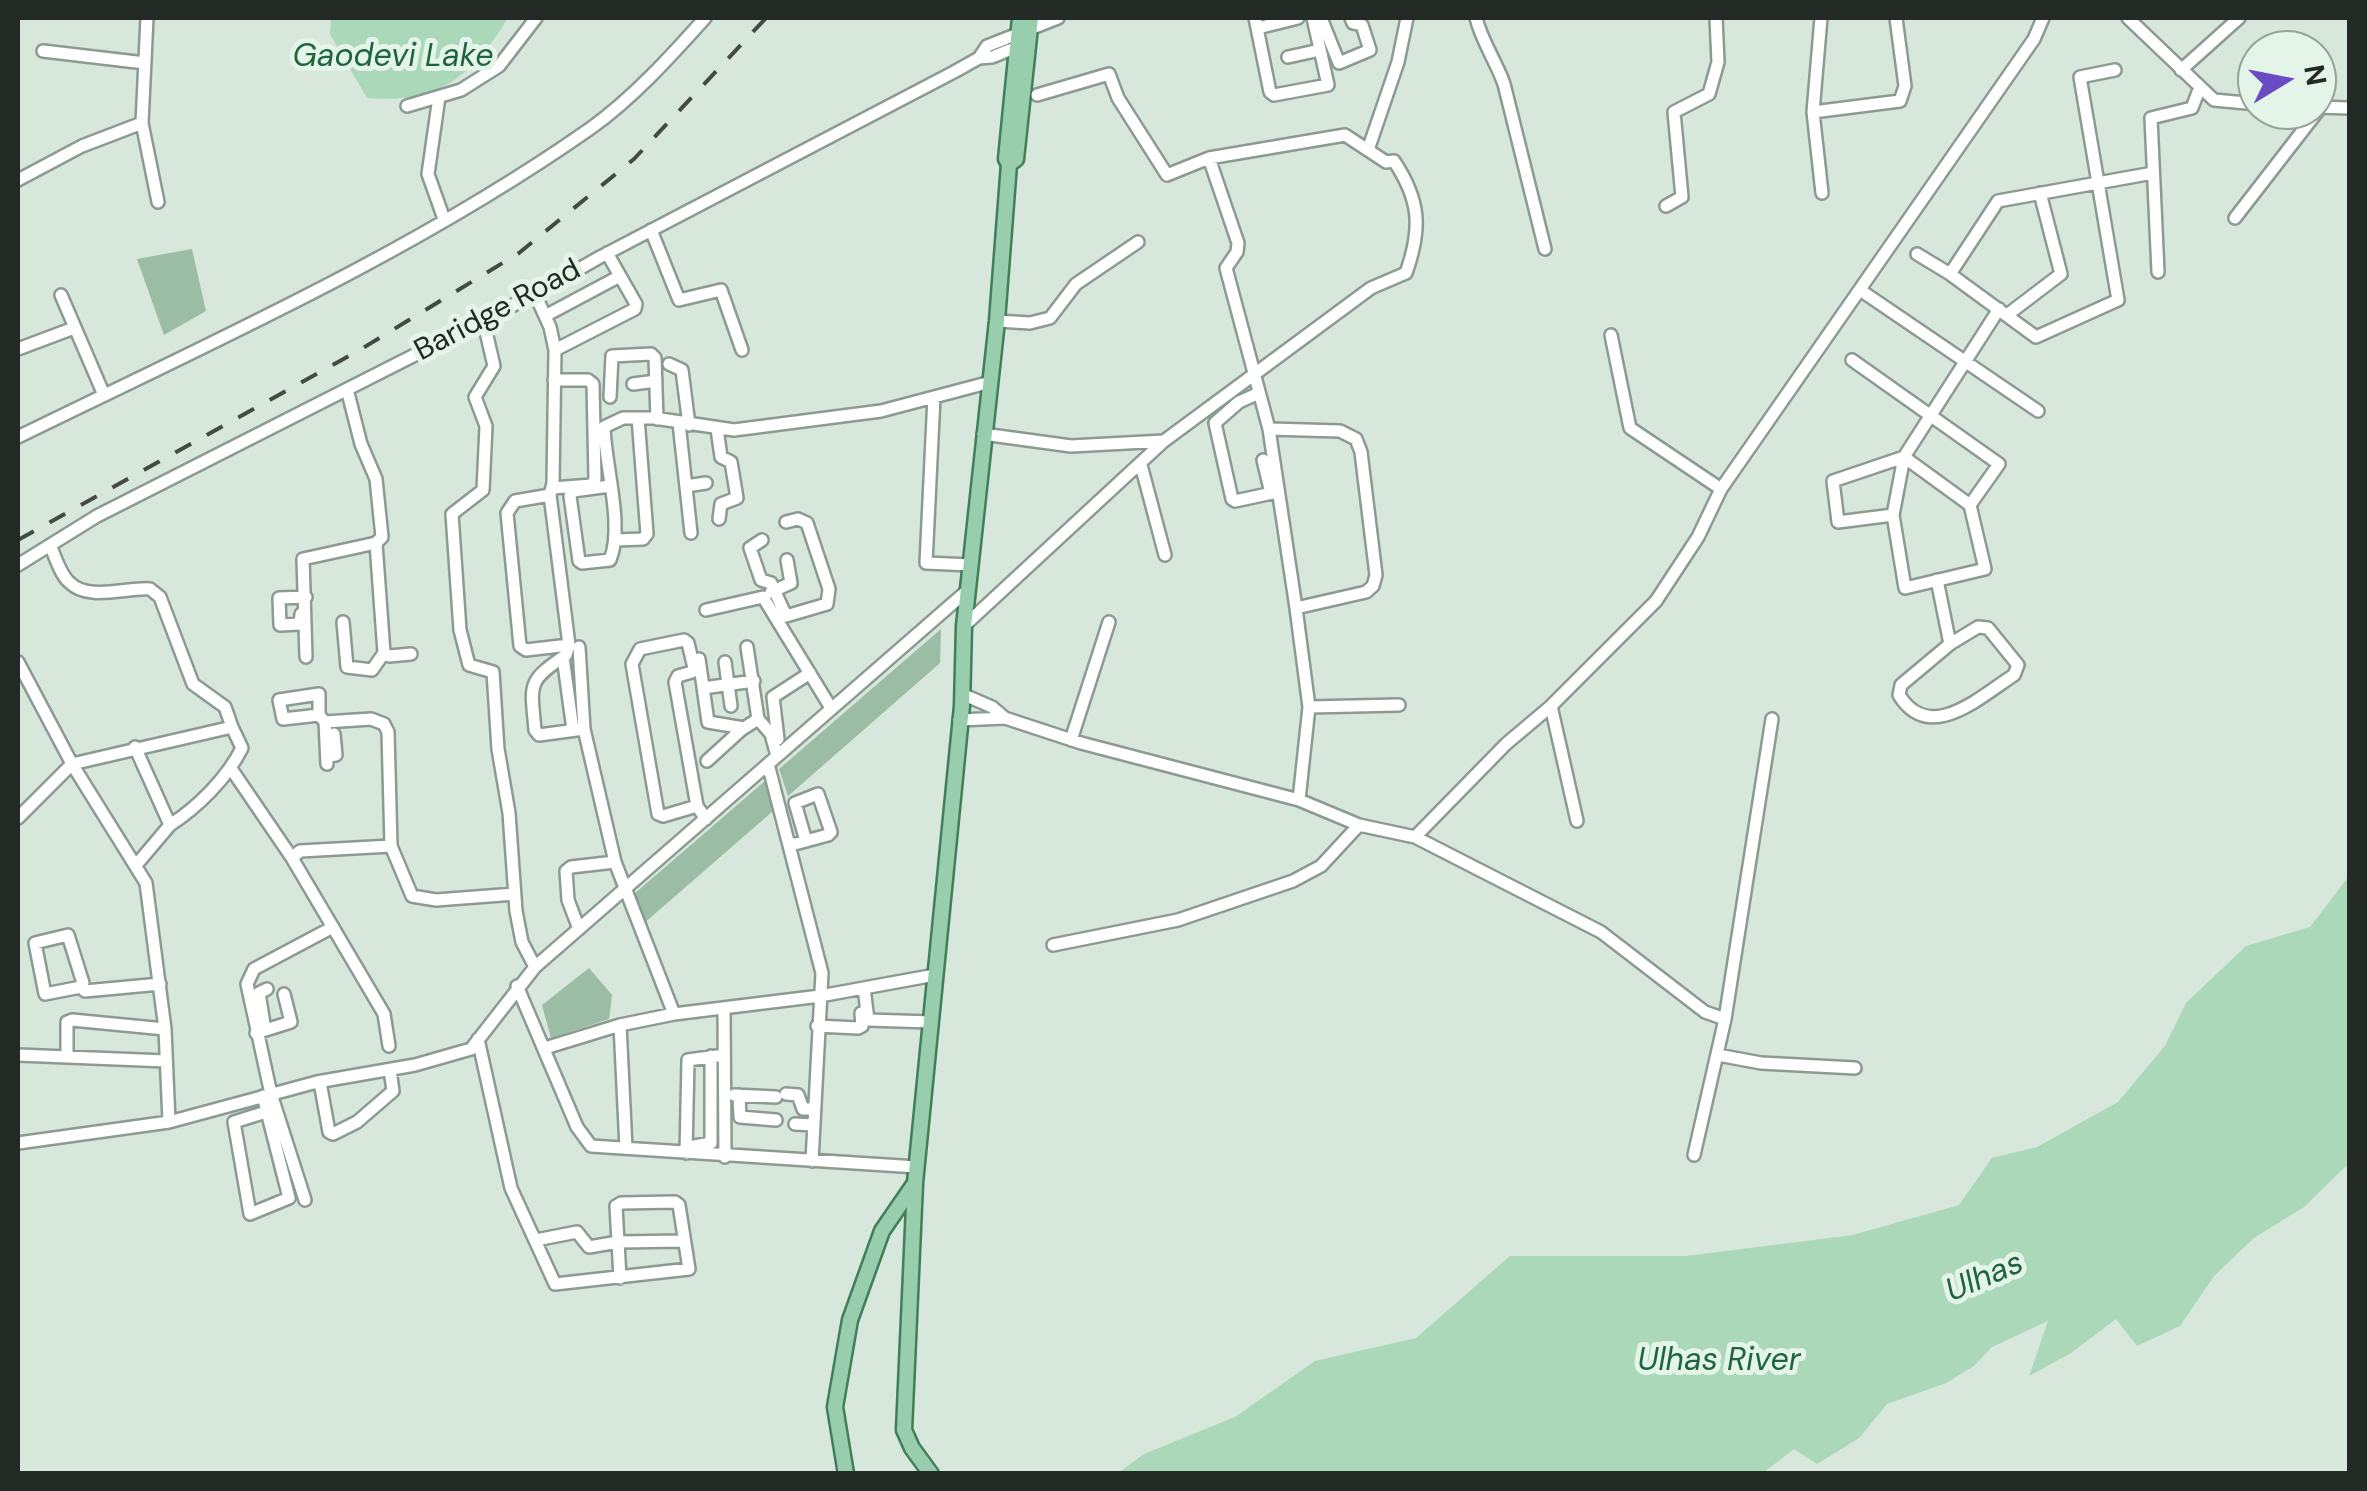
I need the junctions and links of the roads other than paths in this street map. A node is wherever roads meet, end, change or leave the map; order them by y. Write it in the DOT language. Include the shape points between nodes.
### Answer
graph roads {
  1 [pos="147,18"];
  2 [pos="536,18"];
  3 [pos="706,18"];
  4 [pos="1058,18"];
  5 [pos="1298,18"];
  6 [pos="1317,18"];
  7 [pos="1351,18"];
  8 [pos="1407,18"];
  9 [pos="1476,18"];
  10 [pos="1716,18"];
  11 [pos="1821,18"];
  12 [pos="1896,18"];
  13 [pos="2043,18"];
  14 [pos="2128,18"];
  15 [pos="2239,18"];
  16 [pos="1256,23"];
  17 [pos="1024,28"];
  18 [pos="44,50"];
  19 [pos="1320,50"];
  20 [pos="1288,57"];
  21 [pos="146,63"];
  22 [pos="2115,70"];
  23 [pos="2180,70"];
  24 [pos="2200,88"];
  25 [pos="1037,95"];
  26 [pos="439,97"];
  27 [pos="2237,102"];
  28 [pos="407,106"];
  29 [pos="1812,112"];
  30 [pos="142,123"];
  31 [pos="2302,130"];
  32 [pos="1368,150"];
  33 [pos="1208,158"];
  34 [pos="2153,173"];
  35 [pos="18,180"];
  36 [pos="2098,183"];
  37 [pos="1822,193"];
  38 [pos="2040,193"];
  39 [pos="158,202"];
  40 [pos="1666,206"];
  41 [pos="2235,218"];
  42 [pos="444,219"];
  43 [pos="651,230"];
  44 [pos="1138,242"];
  45 [pos="1545,249"];
  46 [pos="607,253"];
  47 [pos="1918,254"];
  48 [pos="2158,272"];
  49 [pos="1950,274"];
  50 [pos="620,276"];
  51 [pos="1860,290"];
  52 [pos="535,294"];
  53 [pos="62,295"];
  54 [pos="2003,312"];
  55 [pos="544,316"];
  56 [pos="482,318"];
  57 [pos="996,321"];
  58 [pos="74,328"];
  59 [pos="1612,335"];
  60 [pos="18,349"];
  61 [pos="555,350"];
  62 [pos="742,350"];
  63 [pos="1852,360"];
  64 [pos="1963,360"];
  65 [pos="669,364"];
  66 [pos="1255,376"];
  67 [pos="554,380"];
  68 [pos="656,381"];
  69 [pos="634,384"];
  70 [pos="988,384"];
  71 [pos="347,389"];
  72 [pos="1259,393"];
  73 [pos="104,395"];
  74 [pos="610,397"];
  75 [pos="934,397"];
  76 [pos="1209,411"];
  77 [pos="2038,412"];
  78 [pos="1930,414"];
  79 [pos="638,418"];
  80 [pos="657,419"];
  81 [pos="684,424"];
  82 [pos="1216,424"];
  83 [pos="717,429"];
  84 [pos="1269,429"];
  85 [pos="983,434"];
  86 [pos="18,436"];
  87 [pos="1164,441"];
  88 [pos="1904,458"];
  89 [pos="1263,460"];
  90 [pos="1141,465"];
  91 [pos="706,483"];
  92 [pos="610,486"];
  93 [pos="686,486"];
  94 [pos="1721,489"];
  95 [pos="551,492"];
  96 [pos="1274,492"];
  97 [pos="1970,505"];
  98 [pos="1893,515"];
  99 [pos="719,518"];
  100 [pos="786,522"];
  101 [pos="691,533"];
  102 [pos="616,540"];
  103 [pos="762,540"];
  104 [pos="376,543"];
  105 [pos="50,545"];
  106 [pos="1165,555"];
  107 [pos="787,560"];
  108 [pos="18,565"];
  109 [pos="971,565"];
  110 [pos="1937,580"];
  111 [pos="968,590"];
  112 [pos="768,593"];
  113 [pos="1296,608"];
  114 [pos="706,610"];
  115 [pos="343,622"];
  116 [pos="1109,622"];
  117 [pos="964,626"];
  118 [pos="1950,644"];
  119 [pos="746,647"];
  120 [pos="570,650"];
  121 [pos="384,653"];
  122 [pos="411,654"];
  123 [pos="698,654"];
  124 [pos="306,657"];
  125 [pos="18,662"];
  126 [pos="724,662"];
  127 [pos="810,673"];
  128 [pos="754,681"];
  129 [pos="728,684"];
  130 [pos="703,688"];
  131 [pos="962,694"];
  132 [pos="1399,704"];
  133 [pos="731,706"];
  134 [pos="1550,706"];
  135 [pos="1309,707"];
  136 [pos="831,708"];
  137 [pos="1005,718"];
  138 [pos="758,719"];
  139 [pos="1772,719"];
  140 [pos="960,720"];
  141 [pos="232,726"];
  142 [pos="744,728"];
  143 [pos="579,729"];
  144 [pos="334,734"];
  145 [pos="1071,740"];
  146 [pos="134,747"];
  147 [pos="775,758"];
  148 [pos="344,760"];
  149 [pos="327,761"];
  150 [pos="707,761"];
  151 [pos="72,764"];
  152 [pos="232,770"];
  153 [pos="1298,800"];
  154 [pos="697,806"];
  155 [pos="18,818"];
  156 [pos="706,819"];
  157 [pos="1578,821"];
  158 [pos="170,825"];
  159 [pos="1359,825"];
  160 [pos="1415,836"];
  161 [pos="806,841"];
  162 [pos="790,845"];
  163 [pos="391,846"];
  164 [pos="292,858"];
  165 [pos="615,862"];
  166 [pos="137,864"];
  167 [pos="627,888"];
  168 [pos="515,894"];
  169 [pos="333,927"];
  170 [pos="578,930"];
  171 [pos="1053,945"];
  172 [pos="534,968"];
  173 [pos="936,975"];
  174 [pos="160,984"];
  175 [pos="517,986"];
  176 [pos="80,988"];
  177 [pos="862,988"];
  178 [pos="266,989"];
  179 [pos="284,994"];
  180 [pos="820,996"];
  181 [pos="724,1008"];
  182 [pos="674,1014"];
  183 [pos="1725,1019"];
  184 [pos="931,1022"];
  185 [pos="620,1025"];
  186 [pos="817,1026"];
  187 [pos="165,1029"];
  188 [pos="260,1031"];
  189 [pos="478,1039"];
  190 [pos="390,1046"];
  191 [pos="545,1048"];
  192 [pos="18,1055"];
  193 [pos="67,1055"];
  194 [pos="1718,1055"];
  195 [pos="718,1056"];
  196 [pos="166,1061"];
  197 [pos="1856,1068"];
  198 [pos="390,1070"];
  199 [pos="320,1082"];
  200 [pos="724,1092"];
  201 [pos="776,1094"];
  202 [pos="267,1095"];
  203 [pos="739,1095"];
  204 [pos="226,1105"];
  205 [pos="814,1109"];
  206 [pos="266,1112"];
  207 [pos="169,1122"];
  208 [pos="724,1123"];
  209 [pos="795,1124"];
  210 [pos="814,1125"];
  211 [pos="18,1144"];
  212 [pos="626,1148"];
  213 [pos="690,1149"];
  214 [pos="232,1150"];
  215 [pos="1694,1154"];
  216 [pos="725,1157"];
  217 [pos="812,1161"];
  218 [pos="916,1175"];
  219 [pos="305,1200"];
  220 [pos="536,1240"];
  221 [pos="684,1240"];
  222 [pos="618,1242"];
  223 [pos="620,1278"];
  224 [pos="846,1474"];
  225 [pos="931,1474"];
  1 -- 21 [label="street"];
  2 -- 26 [label="street" via="499,66"];
  3 -- 42 [label="street" via="594,126"];
  4 -- 17 [label="street, Baridge Road"];
  5 -- 16 [label="street"];
  6 -- 7 [label="street" via="1339,63 1370,50 1362,25"];
  6 -- 19 [label="street"];
  8 -- 32 [label="street"];
  9 -- 45 [label="street" via="1504,84"];
  10 -- 40 [label="street" via="1718,62 1709,94 1674,112 1682,197"];
  11 -- 29 [label="street"];
  12 -- 29 [label="street" via="1900,101"];
  13 -- 51 [label="street"];
  14 -- 23 [label="street"];
  15 -- 23 [label="street"];
  16 -- 19 [label="street" via="1274,95 1328,84"];
  17 -- 43 [label="street, Baridge Road" via="992,58 978,58"];
  17 -- 57 [label="main road"];
  18 -- 21 [label="street"];
  19 -- 20 [label="street"];
  21 -- 30 [label="street"];
  22 -- 36 [label="street" via="2080,77"];
  23 -- 24 [label="street"];
  24 -- 27 [label="street" via="2214,100"];
  24 -- 34 [label="street" via="2192,108 2151,118"];
  25 -- 33 [label="street" via="1108,74 1167,175"];
  26 -- 28 [label="street"];
  26 -- 42 [label="street" via="428,174"];
  29 -- 37 [label="street"];
  30 -- 35 [label="street"];
  30 -- 39 [label="street"];
  31 -- 41 [label="street"];
  32 -- 33 [label="street" via="1345,135"];
  32 -- 66 [label="street" via="1394,161 1417,207 1406,273 1371,288"];
  33 -- 66 [label="street" via="1238,243 1226,268"];
  34 -- 36 [label="street"];
  34 -- 48 [label="street"];
  36 -- 38 [label="street"];
  36 -- 54 [label="street" via="2118,300 2036,338"];
  38 -- 49 [label="street" via="1998,201"];
  38 -- 54 [label="street" via="2060,274"];
  42 -- 73 [label="street"];
  43 -- 46 [label="street, Baridge Road"];
  43 -- 62 [label="street" via="679,300 721,290"];
  44 -- 57 [label="street" via="1076,284 1050,318"];
  46 -- 50 [label="street"];
  46 -- 52 [label="street, Baridge Road"];
  47 -- 49 [label="street"];
  49 -- 54 [label="street"];
  50 -- 55 [label="street"];
  50 -- 61 [label="street" via="634,309"];
  51 -- 64 [label="street"];
  51 -- 94 [label="street"];
  52 -- 55 [label="street"];
  52 -- 56 [label="street, Baridge Road"];
  53 -- 58 [label="street"];
  54 -- 64 [label="street"];
  55 -- 61 [label="street"];
  56 -- 71 [label="street, Baridge Road"];
  56 -- 168 [label="street" via="494,366 474,397 486,426 483,490 452,514 460,630 469,665 492,672"];
  57 -- 70 [label="main road"];
  58 -- 60 [label="street"];
  58 -- 73 [label="street"];
  59 -- 94 [label="street" via="1630,428"];
  61 -- 67 [label="street"];
  63 -- 78 [label="street"];
  64 -- 77 [label="street"];
  64 -- 78 [label="street"];
  65 -- 81 [label="street" via="682,370"];
  66 -- 72 [label="street"];
  66 -- 76 [label="street"];
  67 -- 95 [label="street"];
  67 -- 95 [label="street" via="593,384 595,479"];
  68 -- 69 [label="street"];
  68 -- 74 [label="street" via="650,354 612,356"];
  68 -- 80 [label="street"];
  70 -- 75 [label="street"];
  70 -- 85 [label="main road"];
  71 -- 104 [label="street" via="376,478 382,537"];
  71 -- 105 [label="street, Baridge Road"];
  72 -- 82 [label="street"];
  72 -- 84 [label="street"];
  73 -- 86 [label="street"];
  75 -- 83 [label="street" via="881,411"];
  75 -- 109 [label="street" via="926,563"];
  76 -- 82 [label="street"];
  76 -- 87 [label="street"];
  78 -- 88 [label="street"];
  78 -- 97 [label="street" via="1999,464"];
  79 -- 80 [label="street"];
  79 -- 92 [label="street" via="604,428"];
  79 -- 102 [label="street" via="647,534"];
  80 -- 81 [label="street"];
  81 -- 83 [label="street"];
  81 -- 93 [label="street"];
  82 -- 96 [label="street" via="1232,500"];
  83 -- 99 [label="street" via="737,498 721,504"];
  84 -- 96 [label="street"];
  84 -- 113 [label="street" via="1340,431 1356,439 1360,452 1373,586"];
  85 -- 87 [label="street" via="1070,446"];
  85 -- 109 [label="main road"];
  87 -- 90 [label="street"];
  88 -- 97 [label="street"];
  88 -- 98 [label="street"];
  88 -- 98 [label="street" via="1832,481 1838,522"];
  89 -- 96 [label="street"];
  90 -- 106 [label="street"];
  90 -- 117 [label="street"];
  91 -- 93 [label="street"];
  92 -- 102 [label="street"];
  92 -- 102 [label="street" via="570,496 579,561 610,560"];
  93 -- 101 [label="street"];
  94 -- 134 [label="street" via="1656,601"];
  95 -- 120 [label="street"];
  95 -- 120 [label="street" via="515,501 507,513 520,646"];
  96 -- 113 [label="street"];
  97 -- 110 [label="street" via="1985,570"];
  98 -- 110 [label="street" via="1906,588"];
  100 -- 112 [label="street" via="807,523 830,599 790,616"];
  103 -- 112 [label="street" via="750,548 761,580 771,583"];
  104 -- 121 [label="street"];
  104 -- 124 [label="street" via="302,559"];
  105 -- 108 [label="street, Baridge Road"];
  105 -- 141 [label="street" via="67,582 79,588 150,589 160,596 194,684 225,706"];
  107 -- 112 [label="street" via="792,579"];
  109 -- 111 [label="main road"];
  110 -- 118 [label="street"];
  111 -- 117 [label="main road"];
  111 -- 136 [label="street"];
  112 -- 114 [label="street"];
  112 -- 127 [label="street"];
  113 -- 135 [label="street"];
  115 -- 121 [label="street" via="347,667 372,670"];
  116 -- 145 [label="street"];
  117 -- 131 [label="main road"];
  118 -- 118 [label="street" via="1978,626 1988,628 2018,664 2014,675 1954,714 1926,716 1903,702 1901,685"];
  119 -- 128 [label="street"];
  120 -- 143 [label="street"];
  120 -- 143 [label="street" via="534,681 535,730 539,735"];
  121 -- 122 [label="street"];
  123 -- 130 [label="street"];
  125 -- 151 [label="street"];
  126 -- 129 [label="street"];
  127 -- 136 [label="street"];
  127 -- 147 [label="street" via="773,697"];
  128 -- 129 [label="street"];
  128 -- 138 [label="street"];
  129 -- 130 [label="street"];
  129 -- 133 [label="street"];
  130 -- 142 [label="street" via="708,722"];
  131 -- 137 [label="street"];
  131 -- 140 [label="main road"];
  132 -- 135 [label="street"];
  134 -- 157 [label="street"];
  134 -- 160 [label="street"];
  135 -- 153 [label="street"];
  136 -- 147 [label="street"];
  137 -- 140 [label="street"];
  137 -- 145 [label="street"];
  138 -- 142 [label="street"];
  138 -- 147 [label="street" via="772,734"];
  139 -- 183 [label="street"];
  140 -- 173 [label="main road"];
  141 -- 146 [label="street"];
  141 -- 152 [label="street" via="242,748"];
  142 -- 150 [label="street"];
  143 -- 165 [label="street"];
  144 -- 149 [label="street" via="336,755"];
  145 -- 153 [label="street"];
  146 -- 151 [label="street"];
  146 -- 158 [label="street"];
  147 -- 156 [label="street"];
  147 -- 162 [label="street"];
  148 -- 149 [label="street"];
  149 -- 163 [label="street" via="322,719 384,724"];
  151 -- 155 [label="street"];
  151 -- 166 [label="street"];
  152 -- 158 [label="street"];
  152 -- 164 [label="street"];
  153 -- 159 [label="street"];
  154 -- 154 [label="street" via="658,814 632,664 640,649 688,643 694,668 675,682"];
  154 -- 156 [label="street"];
  156 -- 167 [label="street"];
  158 -- 166 [label="street"];
  159 -- 160 [label="street"];
  159 -- 171 [label="street" via="1321,866 1292,881 1178,920"];
  160 -- 183 [label="street" via="1601,932 1704,1012"];
  161 -- 162 [label="street"];
  162 -- 180 [label="street" via="822,973"];
  163 -- 164 [label="street" via="300,851"];
  163 -- 168 [label="street" via="412,896"];
  164 -- 169 [label="street"];
  165 -- 167 [label="street"];
  165 -- 170 [label="street" via="566,871"];
  166 -- 174 [label="street" via="146,883"];
  167 -- 170 [label="street"];
  167 -- 182 [label="street"];
  168 -- 172 [label="street" via="522,942"];
  169 -- 188 [label="street" via="254,969 248,984"];
  169 -- 190 [label="street" via="384,1014"];
  170 -- 172 [label="street"];
  172 -- 175 [label="street"];
  173 -- 177 [label="street"];
  173 -- 184 [label="main road"];
  174 -- 176 [label="street"];
  174 -- 187 [label="street"];
  175 -- 189 [label="street"];
  175 -- 191 [label="street"];
  176 -- 176 [label="street" via="46,994 35,942 68,935 84,983"];
  177 -- 180 [label="street"];
  177 -- 184 [label="street" via="868,1020"];
  177 -- 186 [label="street" via="862,1026"];
  178 -- 188 [label="street" via="259,992"];
  179 -- 188 [label="street" via="291,1022"];
  180 -- 181 [label="street"];
  180 -- 186 [label="street"];
  181 -- 182 [label="street"];
  181 -- 195 [label="street"];
  182 -- 185 [label="street"];
  183 -- 194 [label="street"];
  184 -- 218 [label="main road"];
  185 -- 191 [label="street"];
  185 -- 212 [label="street"];
  186 -- 205 [label="street"];
  187 -- 193 [label="street" via="72,1020"];
  187 -- 196 [label="street"];
  188 -- 202 [label="street"];
  189 -- 198 [label="street" via="471,1049"];
  189 -- 220 [label="street" via="511,1188"];
  191 -- 212 [label="street" via="591,1146"];
  192 -- 193 [label="street"];
  193 -- 196 [label="street"];
  194 -- 197 [label="street"];
  194 -- 215 [label="street"];
  195 -- 200 [label="street"];
  195 -- 213 [label="street" via="711,1143"];
  195 -- 213 [label="street" via="688,1060"];
  196 -- 207 [label="street"];
  198 -- 199 [label="street"];
  198 -- 199 [label="street" via="392,1092 333,1134"];
  199 -- 202 [label="street"];
  200 -- 201 [label="street"];
  200 -- 203 [label="street"];
  200 -- 208 [label="street"];
  201 -- 203 [label="street"];
  201 -- 205 [label="street" via="798,1095 803,1109"];
  202 -- 204 [label="street"];
  202 -- 206 [label="street"];
  202 -- 219 [label="street"];
  203 -- 208 [label="street" via="740,1118 774,1122"];
  204 -- 207 [label="street"];
  204 -- 214 [label="street"];
  205 -- 210 [label="street"];
  206 -- 206 [label="street" via="234,1122 250,1214 290,1198"];
  207 -- 211 [label="street"];
  208 -- 216 [label="street"];
  209 -- 210 [label="street"];
  210 -- 217 [label="street"];
  212 -- 213 [label="street"];
  213 -- 216 [label="street"];
  216 -- 217 [label="street"];
  217 -- 218 [label="street"];
  218 -- 224 [label="main road" via="882,1231 850,1320 835,1407"];
  218 -- 225 [label="main road" via="904,1430"];
  220 -- 222 [label="street" via="577,1232 589,1247"];
  220 -- 223 [label="street" via="555,1284"];
  221 -- 222 [label="street"];
  221 -- 222 [label="street" via="675,1202 620,1203"];
  221 -- 223 [label="street" via="686,1272"];
  222 -- 223 [label="street"];
}
